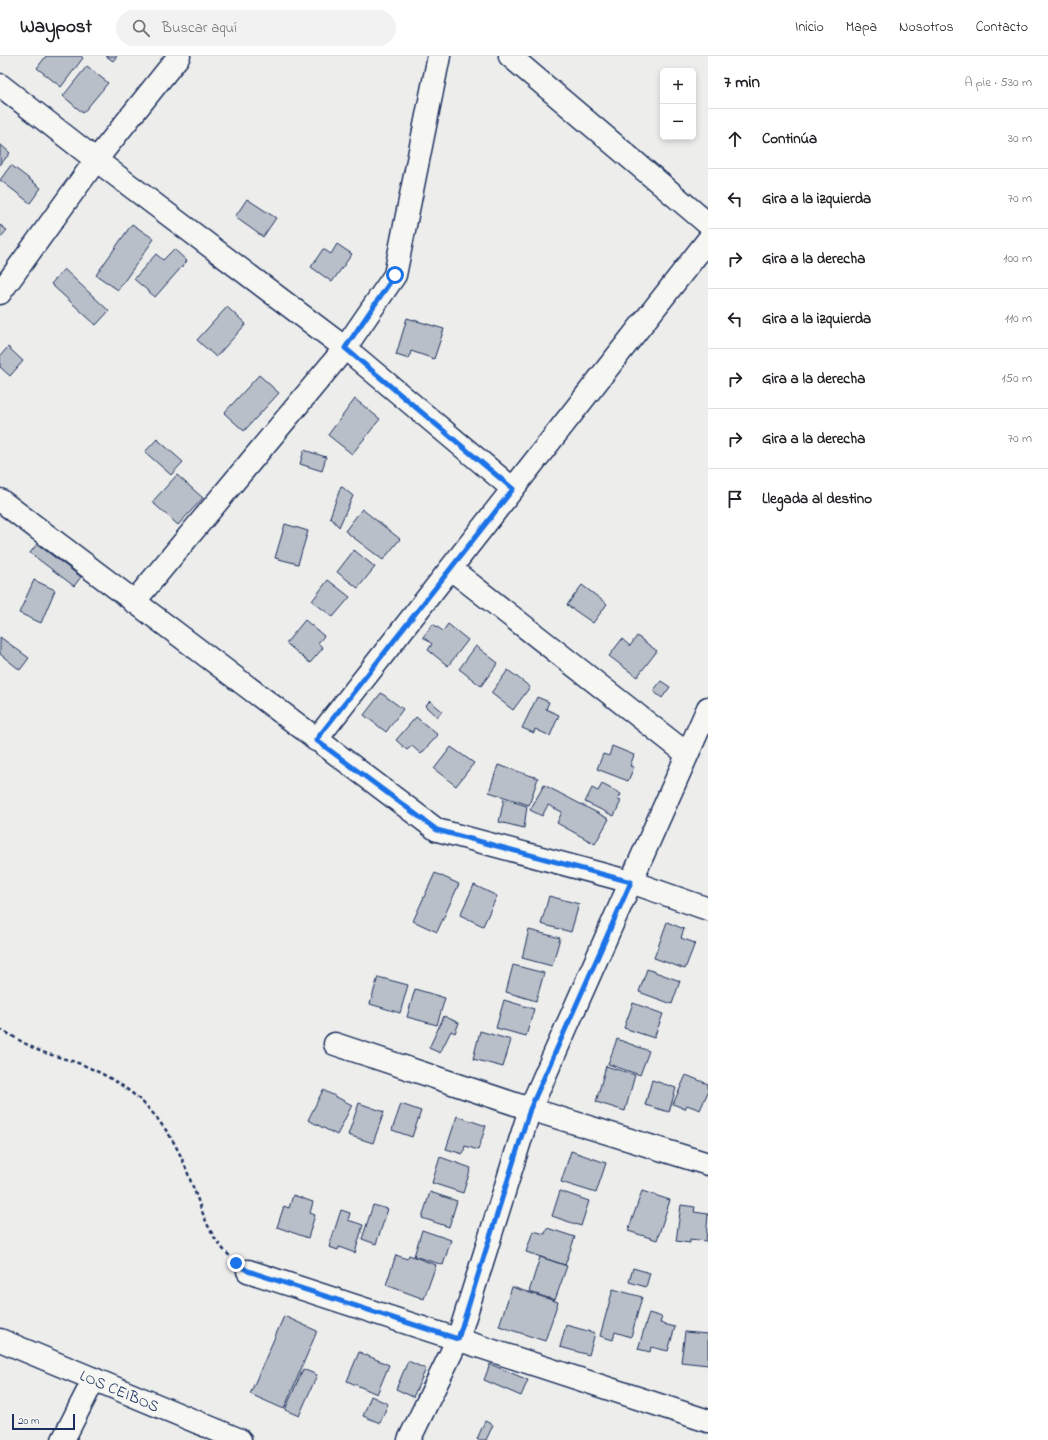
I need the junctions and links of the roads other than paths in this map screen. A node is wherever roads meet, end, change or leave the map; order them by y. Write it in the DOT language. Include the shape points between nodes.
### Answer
graph roads {
  1 [pos="179,56"];
  2 [pos="440,56"];
  3 [pos="510,56"];
  4 [pos="0,85"];
  5 [pos="96,160"];
  6 [pos="708,224"];
  7 [pos="708,240"];
  8 [pos="0,293"];
  9 [pos="345,348"];
  10 [pos="513,489"];
  11 [pos="0,500"];
  12 [pos="451,569"];
  13 [pos="134,602"];
  14 [pos="708,708"];
  15 [pos="316,740"];
  16 [pos="687,754"];
  17 [pos="631,882"];
  18 [pos="708,909"];
  19 [pos="335,1044"];
  20 [pos="530,1109"];
  21 [pos="708,1164"];
  22 [pos="248,1271"];
  23 [pos="458,1339"];
  24 [pos="0,1340"];
  25 [pos="94,1379"];
  26 [pos="708,1421"];
  27 [pos="63,1440"];
  28 [pos="240,1440"];
  29 [pos="409,1440"];
  1 -- 5 [label="street"];
  2 -- 9 [label="street" via="395,275"];
  3 -- 6 [label="street"];
  4 -- 5 [label="street"];
  5 -- 8 [label="street"];
  5 -- 9 [label="street"];
  7 -- 10 [label="street"];
  9 -- 10 [label="street"];
  9 -- 13 [label="street"];
  10 -- 12 [label="street"];
  11 -- 13 [label="street"];
  12 -- 15 [label="street"];
  12 -- 16 [label="street"];
  13 -- 15 [label="street"];
  14 -- 16 [label="street"];
  15 -- 17 [label="street" via="437,830"];
  16 -- 17 [label="street"];
  17 -- 18 [label="street"];
  17 -- 20 [label="street"];
  19 -- 20 [label="street"];
  20 -- 21 [label="street"];
  20 -- 23 [label="street"];
  22 -- 23 [label="street"];
  23 -- 26 [label="street"];
  23 -- 29 [label="street"];
  24 -- 25 [label="street, LOS CEIBOS"];
  25 -- 27 [label="street"];
  25 -- 28 [label="street, LOS CEIBOS"];
}
